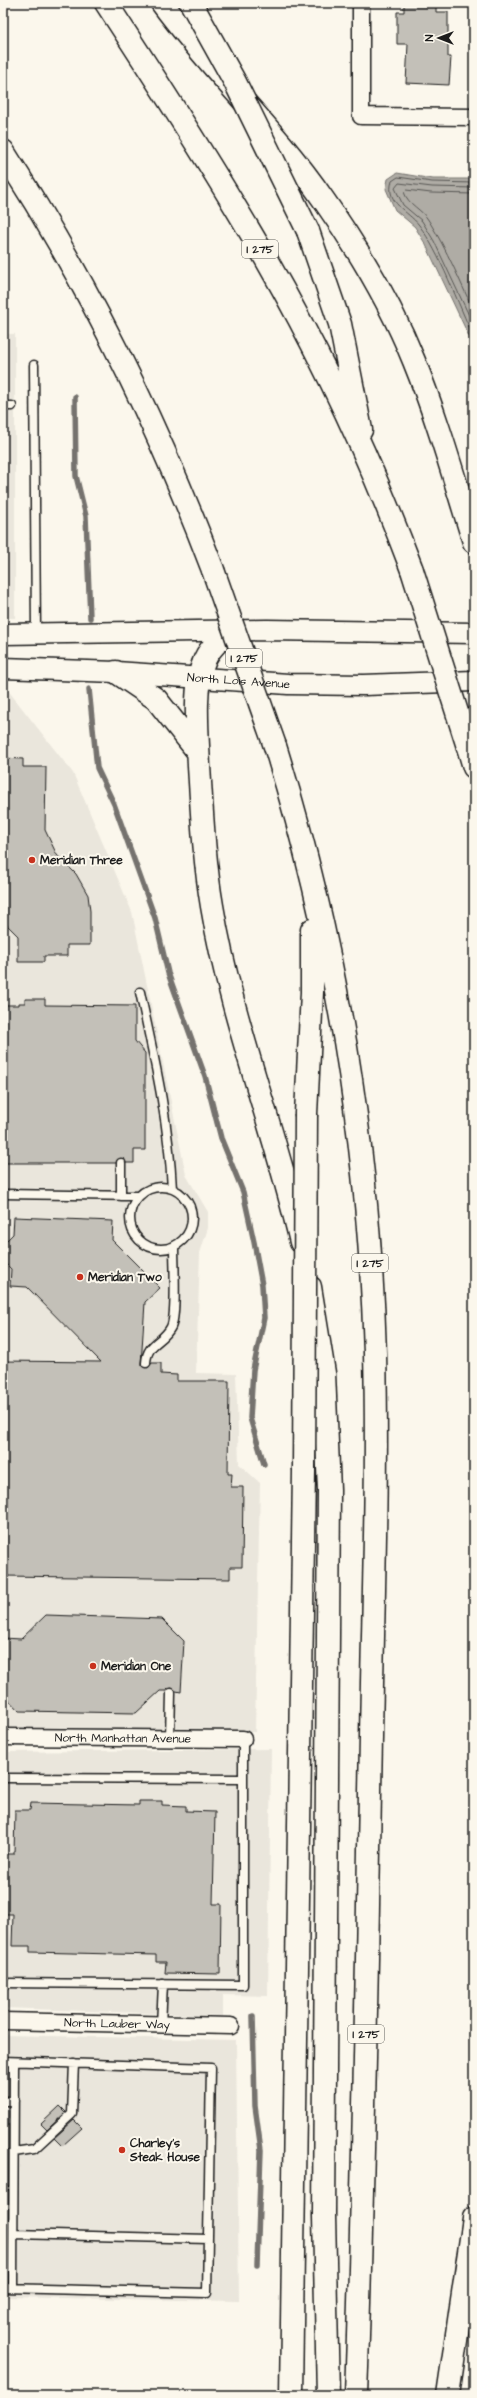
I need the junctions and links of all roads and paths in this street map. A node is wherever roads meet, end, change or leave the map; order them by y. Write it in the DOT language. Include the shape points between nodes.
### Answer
graph roads {
  1 [pos="106,3"];
  2 [pos="162,3"];
  3 [pos="191,3"];
  4 [pos="361,3"];
  5 [pos="474,117"];
  6 [pos="3,151"];
  7 [pos="34,365"];
  8 [pos="3,406"];
  9 [pos="12,406"];
  10 [pos="388,508"];
  11 [pos="474,542"];
  12 [pos="231,631"];
  13 [pos="474,633"];
  14 [pos="3,634"];
  15 [pos="36,634"];
  16 [pos="3,668"];
  17 [pos="116,672"];
  18 [pos="199,679"];
  19 [pos="474,681"];
  20 [pos="198,752"];
  21 [pos="474,767"];
  22 [pos="307,859"];
  23 [pos="140,992"];
  24 [pos="121,1163"];
  25 [pos="172,1189"];
  26 [pos="3,1194"];
  27 [pos="121,1196"];
  28 [pos="139,1196"];
  29 [pos="174,1246"];
  30 [pos="146,1363"];
  31 [pos="171,1693"];
  32 [pos="3,1737"];
  33 [pos="170,1738"];
  34 [pos="243,1739"];
  35 [pos="3,1778"];
  36 [pos="243,1779"];
  37 [pos="3,1983"];
  38 [pos="163,1984"];
  39 [pos="3,2021"];
  40 [pos="161,2024"];
  41 [pos="231,2026"];
  42 [pos="3,2061"];
  43 [pos="14,2062"];
  44 [pos="74,2063"];
  45 [pos="3,2101"];
  46 [pos="14,2101"];
  47 [pos="14,2152"];
  48 [pos="474,2218"];
  49 [pos="14,2234"];
  50 [pos="208,2239"];
  51 [pos="3,2288"];
  52 [pos="13,2288"];
  53 [pos="291,2395"];
  54 [pos="328,2395"];
  55 [pos="356,2395"];
  56 [pos="448,2395"];
  1 -- 10 [label="highway, I 275" via="219,180 266,260 336,396"];
  2 -- 11 [label="highway" via="322,197 373,278 398,325 427,394"];
  3 -- 10 [label="highway, bridge" via="235,82 308,231 340,324 361,430"];
  4 -- 5 [label="street" via="361,116"];
  6 -- 22 [label="highway, I 275, bridge" via="62,248 134,384 165,450 213,570 275,746"];
  7 -- 15 [label="lane"];
  8 -- 9 [label="lane"];
  10 -- 21 [label="highway, I 275, bridge" via="412,570"];
  12 -- 13 [label="street" via="395,630"];
  12 -- 15 [label="street"];
  12 -- 18 [label="highway" via="210,650 202,665"];
  14 -- 15 [label="street"];
  16 -- 17 [label="street, North Lois Avenue"];
  17 -- 18 [label="street, North Lois Avenue"];
  17 -- 20 [label="highway" via="156,699"];
  18 -- 19 [label="street, North Lois Avenue" via="326,685"];
  18 -- 20 [label="highway"];
  20 -- 54 [label="highway" via="205,853 212,905 236,1009 295,1214 317,1320 324,1374 329,1490 324,2216"];
  22 -- 53 [label="highway, bridge" via="313,955 306,1114 304,1470"];
  22 -- 55 [label="highway, I 275" via="338,1000 358,1131 367,1214 375,1350 364,2176"];
  23 -- 25 [label="lane" via="162,1093 170,1150"];
  24 -- 27 [label="lane"];
  25 -- 28 [label="lane" via="159,1186"];
  25 -- 29 [label="lane" via="185,1197 192,1215 192,1225 187,1235"];
  26 -- 27 [label="lane"];
  27 -- 28 [label="lane"];
  28 -- 29 [label="lane" via="130,1211 133,1233 140,1242 149,1247 159,1250"];
  29 -- 30 [label="lane" via="172,1326 164,1337 149,1348"];
  31 -- 33 [label="lane"];
  32 -- 33 [label="street, North Manhattan Avenue"];
  33 -- 34 [label="street, North Manhattan Avenue"];
  34 -- 36 [label="lane"];
  35 -- 36 [label="lane"];
  36 -- 38 [label="lane" via="243,1985"];
  37 -- 38 [label="lane"];
  38 -- 40 [label="lane"];
  39 -- 40 [label="street, North Lauber Way"];
  40 -- 41 [label="street, North Lauber Way"];
  42 -- 43 [label="lane"];
  43 -- 44 [label="lane"];
  43 -- 46 [label="lane"];
  44 -- 47 [label="lane" via="72,2114 34,2149"];
  44 -- 50 [label="lane" via="211,2068"];
  45 -- 46 [label="lane"];
  46 -- 47 [label="lane"];
  47 -- 49 [label="lane"];
  48 -- 56 [label="highway"];
  49 -- 50 [label="lane"];
  49 -- 52 [label="lane"];
  50 -- 52 [label="lane" via="207,2293"];
  51 -- 52 [label="lane"];
}
